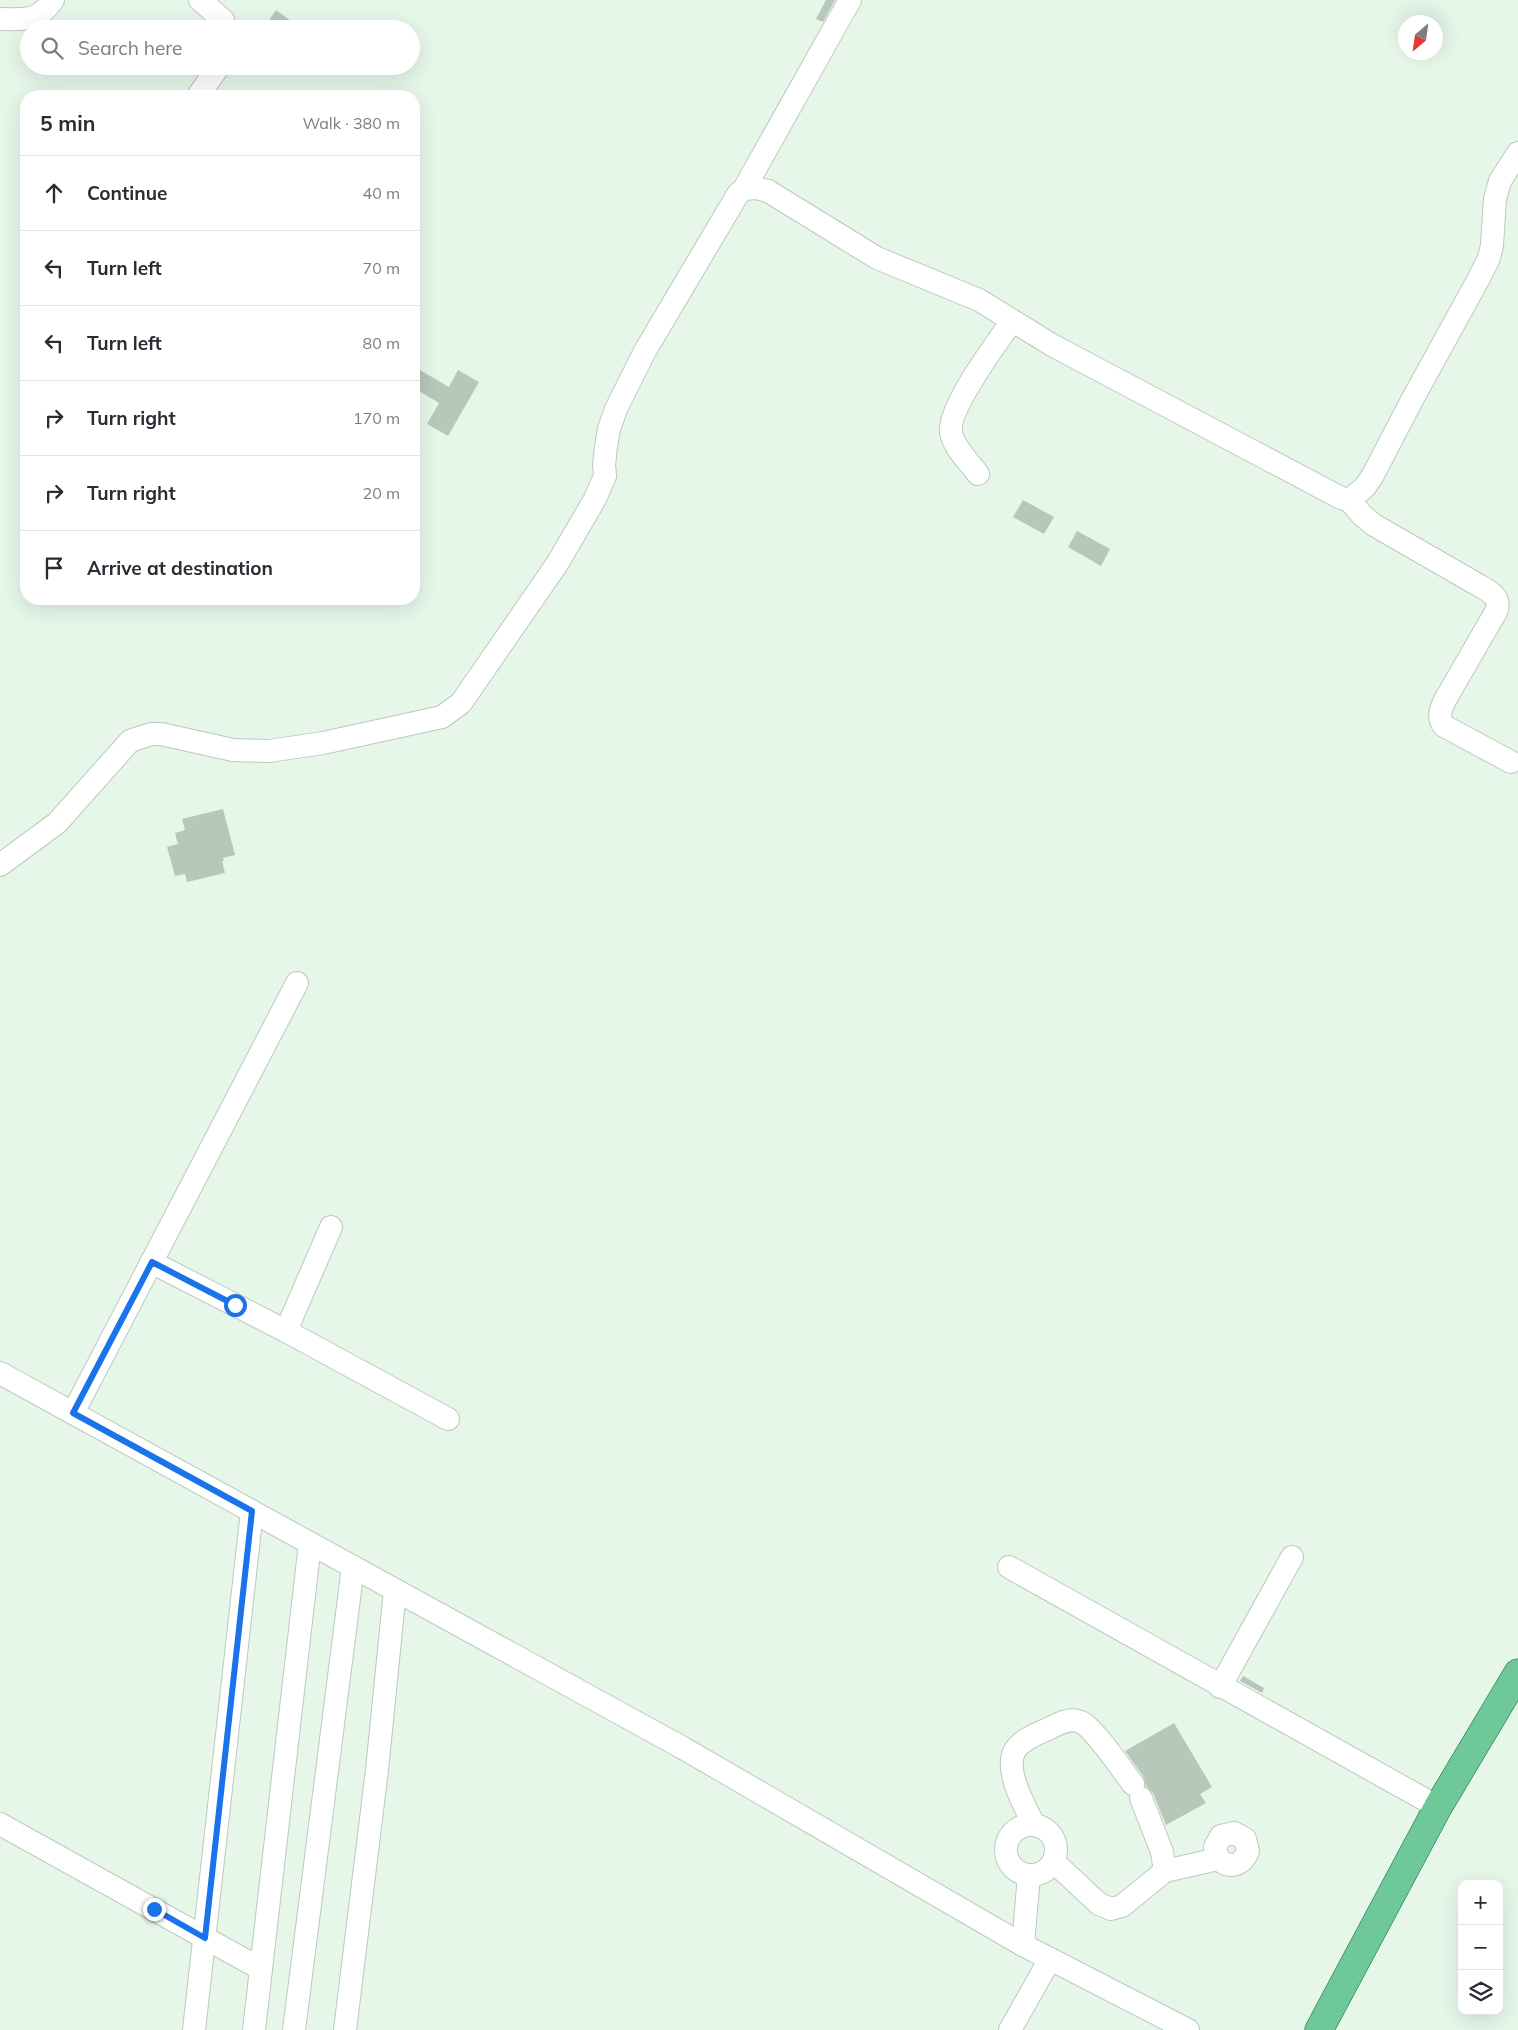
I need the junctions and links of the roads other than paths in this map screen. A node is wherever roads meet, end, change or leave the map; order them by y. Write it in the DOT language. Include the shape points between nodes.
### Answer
graph roads {
  1 [pos="53,0"];
  2 [pos="200,0"];
  3 [pos="850,0"];
  4 [pos="0,19"];
  5 [pos="223,20"];
  6 [pos="213,75"];
  7 [pos="202,90"];
  8 [pos="1518,153"];
  9 [pos="744,189"];
  10 [pos="1012,321"];
  11 [pos="978,474"];
  12 [pos="1349,500"];
  13 [pos="1511,762"];
  14 [pos="0,865"];
  15 [pos="297,983"];
  16 [pos="331,1227"];
  17 [pos="152,1262"];
  18 [pos="286,1331"];
  19 [pos="0,1373"];
  20 [pos="73,1413"];
  21 [pos="448,1419"];
  22 [pos="252,1511"];
  23 [pos="310,1543"];
  24 [pos="1292,1557"];
  25 [pos="353,1566"];
  26 [pos="1009,1568"];
  27 [pos="395,1590"];
  28 [pos="1518,1673"];
  29 [pos="1220,1687"];
  30 [pos="1438,1807"];
  31 [pos="0,1824"];
  32 [pos="1034,1824"];
  33 [pos="1218,1859"];
  34 [pos="1054,1862"];
  35 [pos="1165,1871"];
  36 [pos="1029,1875"];
  37 [pos="205,1938"];
  38 [pos="1023,1945"];
  39 [pos="1050,1959"];
  40 [pos="261,1969"];
  41 [pos="194,2030"];
  42 [pos="254,2030"];
  43 [pos="294,2030"];
  44 [pos="345,2030"];
  45 [pos="1010,2030"];
  46 [pos="1188,2030"];
  47 [pos="1319,2030"];
  1 -- 4 [label="street" via="34,19"];
  2 -- 5 [label="street"];
  3 -- 9 [label="street"];
  6 -- 7 [label="street"];
  8 -- 12 [label="street" via="1500,180 1489,258 1373,475 1365,487"];
  9 -- 10 [label="street" via="768,191 877,258 979,300"];
  9 -- 14 [label="street" via="738,194 645,351 616,409 607,438 605,476 595,499 558,564 461,703 442,717 269,751 233,750 151,734 130,741 57,823"];
  10 -- 11 [label="street" via="967,388 955,413 951,431 955,444"];
  10 -- 12 [label="street"];
  12 -- 13 [label="street" via="1374,525 1491,592 1497,599 1497,610 1439,715 1444,726"];
  15 -- 17 [label="street"];
  16 -- 18 [label="street"];
  17 -- 18 [label="street"];
  17 -- 20 [label="street"];
  18 -- 21 [label="street"];
  19 -- 20 [label="street"];
  20 -- 22 [label="street"];
  22 -- 23 [label="street"];
  22 -- 37 [label="street"];
  23 -- 25 [label="street"];
  23 -- 40 [label="street"];
  24 -- 29 [label="street"];
  25 -- 27 [label="street"];
  25 -- 43 [label="street"];
  26 -- 29 [label="street"];
  27 -- 38 [label="street" via="683,1748"];
  27 -- 44 [label="street"];
  28 -- 30 [label="main road"];
  29 -- 30 [label="street"];
  30 -- 47 [label="main road"];
  31 -- 37 [label="street"];
  32 -- 34 [label="street" via="1051,1834 1055,1842"];
  32 -- 35 [label="street" via="1016,1788 1014,1752 1030,1737 1064,1721 1081,1722 1137,1791 1162,1852"];
  32 -- 36 [label="street" via="1015,1830 1006,1847 1012,1866"];
  33 -- 35 [label="street"];
  34 -- 35 [label="street" via="1099,1904 1110,1909 1122,1906"];
  34 -- 36 [label="street" via="1039,1874"];
  36 -- 38 [label="street"];
  37 -- 40 [label="street"];
  37 -- 41 [label="street"];
  38 -- 39 [label="street"];
  39 -- 45 [label="street"];
  39 -- 46 [label="street"];
  40 -- 42 [label="street"];
}
